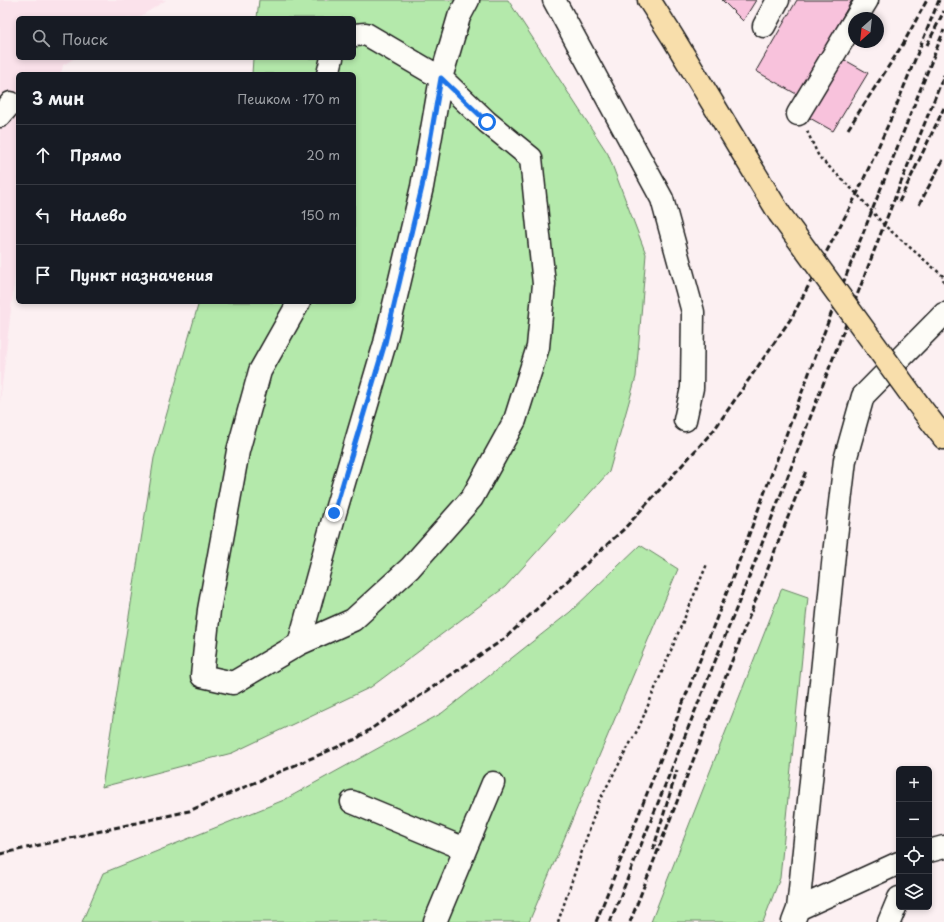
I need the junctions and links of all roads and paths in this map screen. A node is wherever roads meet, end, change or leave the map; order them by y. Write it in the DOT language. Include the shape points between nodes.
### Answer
graph roads {
  1 [pos="468,0"];
  2 [pos="554,0"];
  3 [pos="649,0"];
  4 [pos="778,0"];
  5 [pos="867,0"];
  6 [pos="860,12"];
  7 [pos="764,26"];
  8 [pos="848,31"];
  9 [pos="356,35"];
  10 [pos="332,60"];
  11 [pos="328,72"];
  12 [pos="441,78"];
  13 [pos="798,114"];
  14 [pos="944,285"];
  15 [pos="298,304"];
  16 [pos="944,314"];
  17 [pos="685,420"];
  18 [pos="944,438"];
  19 [pos="707,564"];
  20 [pos="299,644"];
  21 [pos="493,783"];
  22 [pos="352,802"];
  23 [pos="944,847"];
  24 [pos="465,849"];
  25 [pos="932,850"];
  26 [pos="896,865"];
  27 [pos="896,905"];
  28 [pos="795,916"];
  29 [pos="435,922"];
  30 [pos="558,922"];
  31 [pos="889,922"];
  1 -- 12 [label="street"];
  2 -- 17 [label="street" via="662,199 692,312 692,388"];
  3 -- 18 [label="main road, bridge" via="779,213"];
  4 -- 7 [label="street"];
  5 -- 6 [label="street"];
  8 -- 13 [label="street"];
  9 -- 12 [label="street" via="366,34"];
  10 -- 11 [label="street"];
  12 -- 20 [label="street" via="422,187 385,343 334,513"];
  12 -- 20 [label="street" via="487,122 531,158 544,284 538,347 515,420 472,498 410,568 353,620"];
  13 -- 14 [label="path" via="819,157 887,227 943,276"];
  15 -- 20 [label="street" via="260,371 238,451 209,610 202,676 233,683"];
  16 -- 28 [label="street" via="863,396 845,460"];
  19 -- 30 [label="path" via="639,727 599,801"];
  21 -- 24 [label="street"];
  22 -- 24 [label="street"];
  23 -- 25 [label="street"];
  24 -- 29 [label="street"];
  26 -- 28 [label="street"];
  27 -- 31 [label="street"];
}
